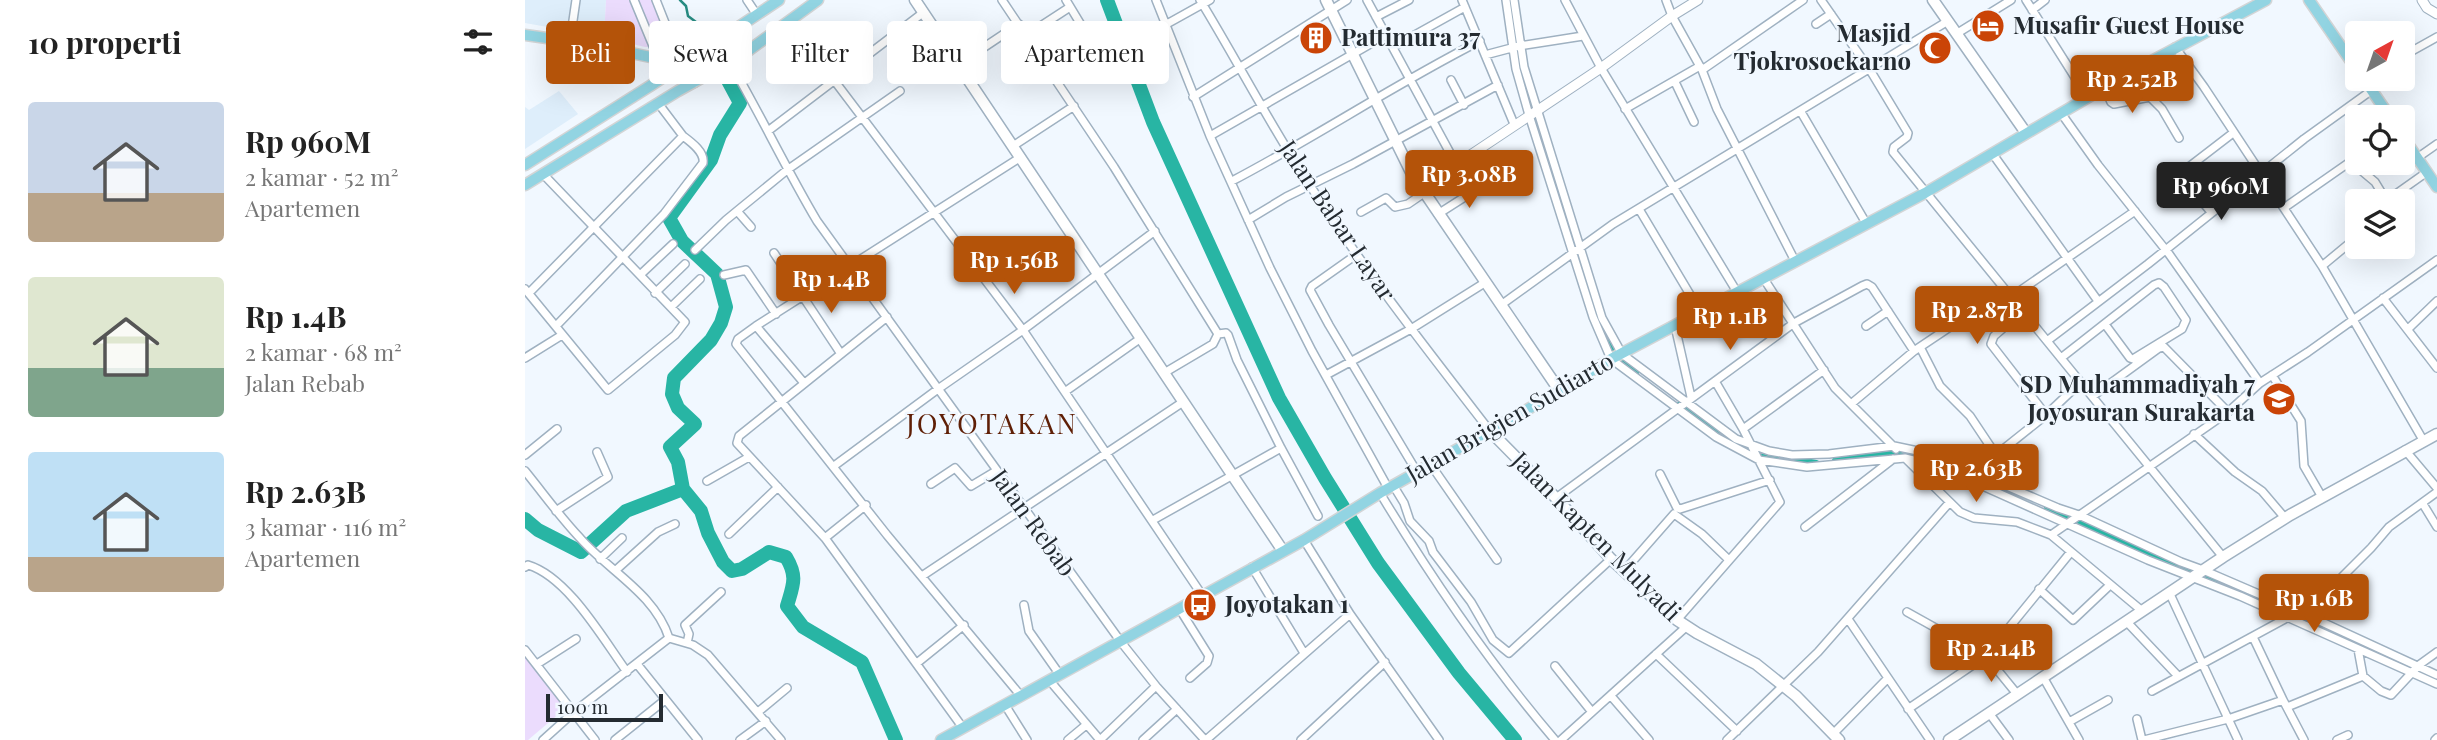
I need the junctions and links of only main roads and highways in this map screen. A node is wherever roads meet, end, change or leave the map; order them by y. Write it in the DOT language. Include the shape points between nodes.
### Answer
graph roads {
  1 [pos="779,0"];
  2 [pos="818,0"];
  3 [pos="915,0"];
  4 [pos="1933,0"];
  5 [pos="2266,0"];
  6 [pos="2309,0"];
  7 [pos="1329,5"];
  8 [pos="748,21"];
  9 [pos="525,35"];
  10 [pos="752,47"];
  11 [pos="2345,52"];
  12 [pos="649,56"];
  13 [pos="649,82"];
  14 [pos="691,84"];
  15 [pos="2026,133"];
  16 [pos="2415,155"];
  17 [pos="525,165"];
  18 [pos="525,185"];
  19 [pos="2437,187"];
  20 [pos="1559,390"];
  21 [pos="1490,431"];
  22 [pos="2437,433"];
  23 [pos="1283,551"];
  24 [pos="1836,737"];
  25 [pos="941,740"];
  26 [pos="1949,740"];
  1 -- 8 [label="main road"];
  2 -- 10 [label="main road"];
  3 -- 23 [label="main road"];
  4 -- 15 [label="main road"];
  5 -- 15 [label="main road, Jalan Brigjen Sudiarto"];
  6 -- 11 [label="main road"];
  7 -- 20 [label="main road" via="1423,191"];
  9 -- 12 [label="main road"];
  13 -- 17 [label="main road"];
  14 -- 18 [label="main road"];
  15 -- 20 [label="main road, Jalan Brigjen Sudiarto"];
  16 -- 19 [label="main road"];
  20 -- 21 [label="main road, Jalan Brigjen Sudiarto"];
  21 -- 23 [label="main road, Jalan Brigjen Sudiarto"];
  21 -- 24 [label="main road, Jalan Kapten Mulyadi" via="1611,559 1681,623 1756,664"];
  22 -- 26 [label="main road" via="2197,573"];
  23 -- 25 [label="main road, Jalan Brigjen Sudiarto"];
}
